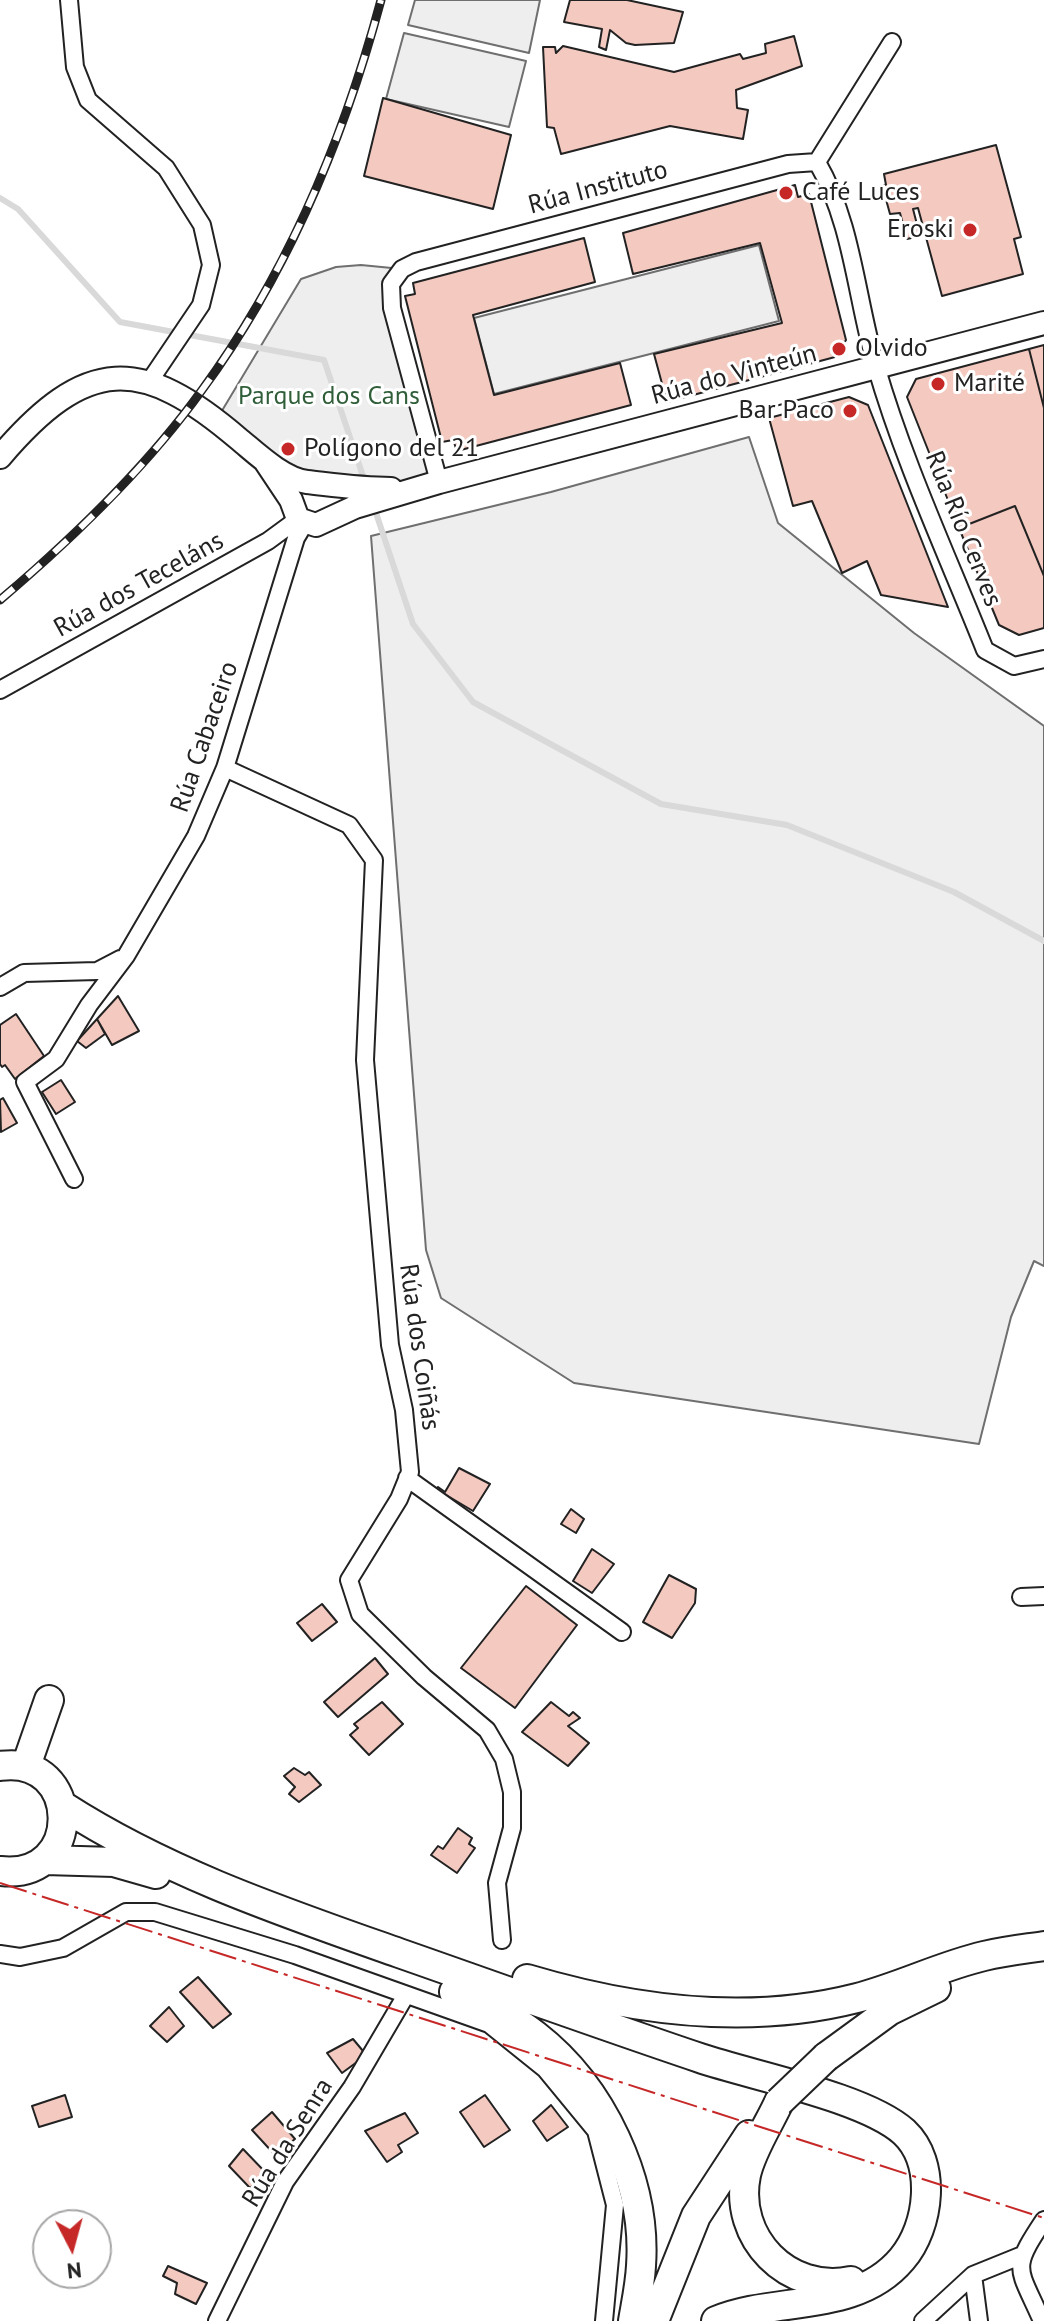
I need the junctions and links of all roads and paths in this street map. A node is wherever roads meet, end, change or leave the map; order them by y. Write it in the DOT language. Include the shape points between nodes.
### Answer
graph roads {
  1 [pos="69,0"];
  2 [pos="892,42"];
  3 [pos="817,162"];
  4 [pos="1044,323"];
  5 [pos="876,366"];
  6 [pos="149,382"];
  7 [pos="0,457"];
  8 [pos="265,461"];
  9 [pos="306,482"];
  10 [pos="439,482"];
  11 [pos="329,487"];
  12 [pos="298,514"];
  13 [pos="331,516"];
  14 [pos="1044,659"];
  15 [pos="0,690"];
  16 [pos="225,768"];
  17 [pos="126,956"];
  18 [pos="0,987"];
  19 [pos="74,1179"];
  20 [pos="407,1478"];
  21 [pos="1044,1596"];
  22 [pos="1021,1597"];
  23 [pos="622,1632"];
  24 [pos="49,1700"];
  25 [pos="13,1766"];
  26 [pos="63,1806"];
  27 [pos="45,1860"];
  28 [pos="0,1871"];
  29 [pos="237,1896"];
  30 [pos="283,1912"];
  31 [pos="502,1940"];
  32 [pos="1044,1946"];
  33 [pos="0,1954"];
  34 [pos="1044,1957"];
  35 [pos="406,1995"];
  36 [pos="779,2102"];
  37 [pos="1044,2220"];
  38 [pos="1020,2256"];
  39 [pos="884,2273"];
  40 [pos="973,2275"];
  41 [pos="217,2321"];
  42 [pos="604,2321"];
  43 [pos="633,2321"];
  44 [pos="654,2321"];
  45 [pos="716,2321"];
  46 [pos="923,2321"];
  47 [pos="979,2321"];
  48 [pos="1042,2321"];
  1 -- 6 [label="street" via="75,67 88,100 166,168 202,225 211,265 201,305"];
  2 -- 3 [label="street"];
  3 -- 5 [label="street" via="836,194"];
  3 -- 10 [label="street, Rúa Instituto" via="788,164 597,213 402,269 391,284 392,308"];
  4 -- 5 [label="street, Rúa do Vinteún"];
  5 -- 10 [label="street, Rúa do Vinteún"];
  5 -- 14 [label="street, Rúa Río Cerves" via="985,650 1014,666"];
  6 -- 7 [label="street" via="120,376 79,387 29,423"];
  6 -- 8 [label="street" via="210,414"];
  8 -- 9 [label="street"];
  8 -- 12 [label="street"];
  9 -- 11 [label="street"];
  9 -- 12 [label="street" via="294,492"];
  10 -- 11 [label="street" via="392,489"];
  10 -- 13 [label="street"];
  11 -- 13 [label="street" via="335,501"];
  12 -- 13 [label="street" via="316,525"];
  12 -- 15 [label="street, Rúa dos Teceláns" via="268,541"];
  12 -- 16 [label="street, Rúa Cabaceiro" via="291,553"];
  16 -- 17 [label="street, Rúa Cabaceiro" via="196,836"];
  16 -- 20 [label="street, Rúa dos Coiñás" via="349,825 374,860 365,1060"];
  17 -- 18 [label="street" via="97,971 24,973"];
  17 -- 19 [label="street, Rúa Cabaceiro" via="56,1059 25,1082"];
  20 -- 23 [label="street"];
  20 -- 31 [label="street, Rúa dos Coiñás" via="349,1580 360,1614 487,1730 504,1759 512,1792 512,1828 497,1883"];
  21 -- 22 [label="street"];
  24 -- 25 [label="highway"];
  25 -- 26 [label="highway" via="46,1778"];
  26 -- 27 [label="highway" via="62,1834"];
  26 -- 29 [label="highway" via="119,1842"];
  27 -- 28 [label="highway" via="27,1870"];
  27 -- 29 [label="highway" via="114,1862"];
  29 -- 30 [label="highway"];
  30 -- 32 [label="highway" via="398,1938 572,1993 723,2014 786,2011 856,1998 982,1956"];
  30 -- 39 [label="highway" via="756,2077 864,2107 884,2119 905,2133 926,2177 918,2233 902,2259"];
  30 -- 43 [label="highway" via="388,1966 488,2005 536,2035 577,2076 612,2129 630,2180 642,2266"];
  33 -- 35 [label="street" via="20,1957 63,1948 126,1912 155,1912"];
  34 -- 36 [label="highway, bridge" via="945,1984 889,2011 826,2057"];
  35 -- 41 [label="street, Rúa da Senra" via="352,2087 285,2182"];
  35 -- 42 [label="street" via="489,2024 545,2069 596,2131 615,2205"];
  36 -- 39 [label="highway" via="746,2172 745,2211 759,2246 777,2265 806,2280 835,2284"];
  36 -- 44 [label="highway" via="739,2147 696,2216"];
  37 -- 38 [label="street"];
  38 -- 40 [label="street"];
  38 -- 48 [label="street" via="1020,2271"];
  39 -- 45 [label="highway" via="851,2292"];
  40 -- 46 [label="street"];
  40 -- 47 [label="street"];
}
